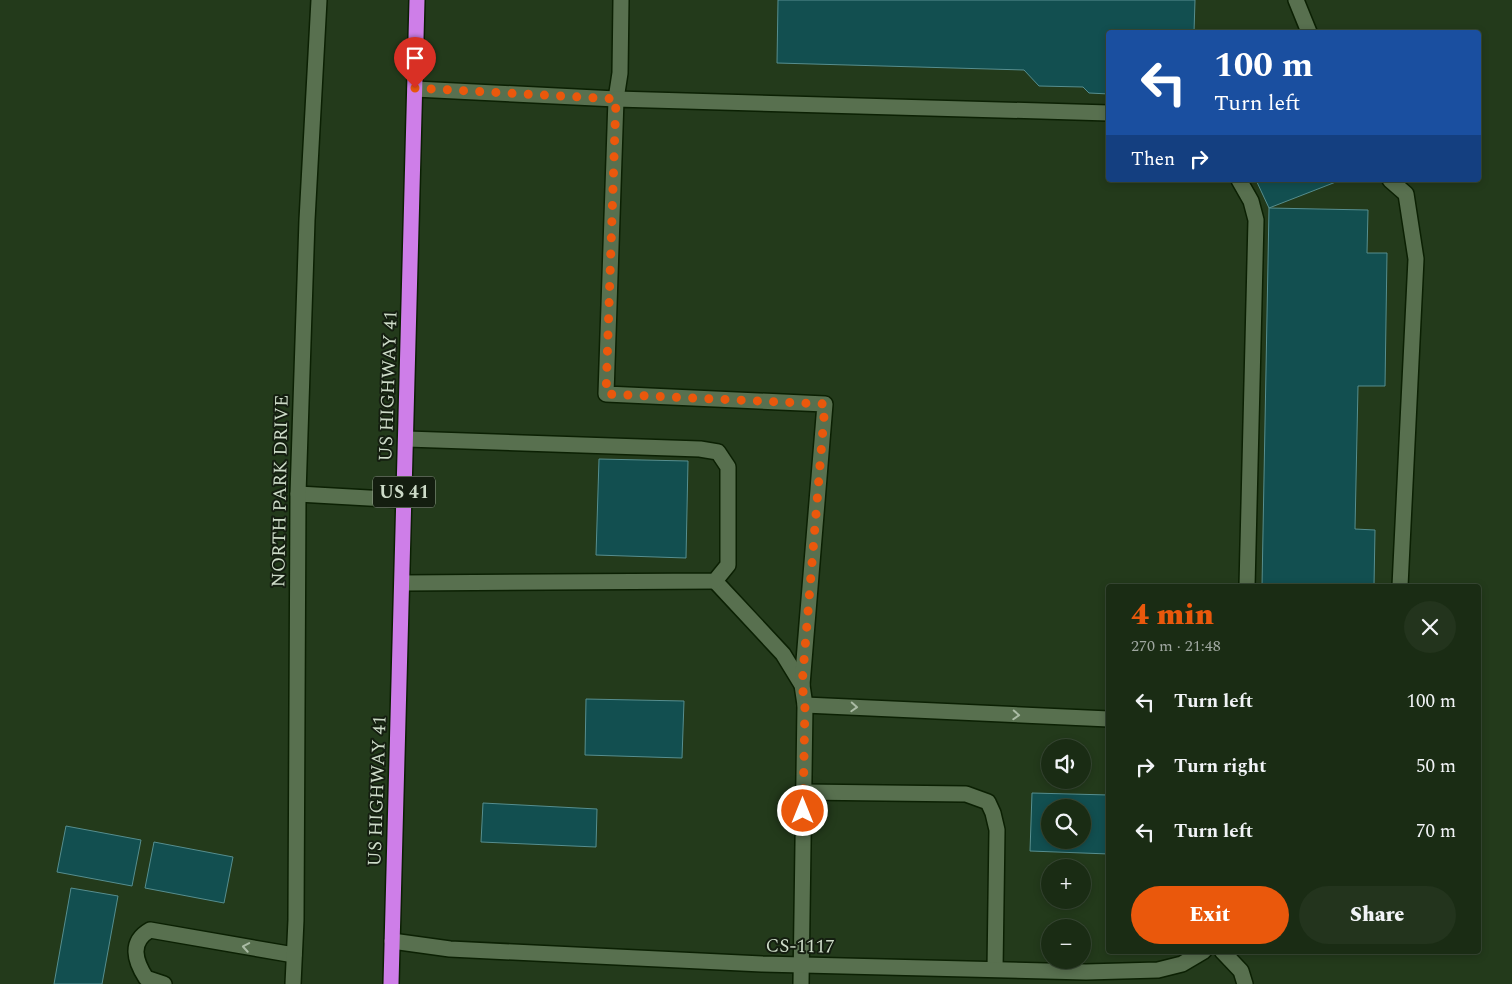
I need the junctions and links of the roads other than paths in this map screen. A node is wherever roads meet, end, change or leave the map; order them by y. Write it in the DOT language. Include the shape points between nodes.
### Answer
graph roads {
  1 [pos="318,0"];
  2 [pos="417,0"];
  3 [pos="622,0"];
  4 [pos="1296,0"];
  5 [pos="1308,30"];
  6 [pos="415,88"];
  7 [pos="616,99"];
  8 [pos="1106,113"];
  9 [pos="1240,182"];
  10 [pos="1392,182"];
  11 [pos="406,439"];
  12 [pos="298,494"];
  13 [pos="404,500"];
  14 [pos="715,581"];
  15 [pos="402,583"];
  16 [pos="1247,584"];
  17 [pos="1400,584"];
  18 [pos="802,685"];
  19 [pos="805,704"];
  20 [pos="1106,719"];
  21 [pos="803,792"];
  22 [pos="392,941"];
  23 [pos="1199,954"];
  24 [pos="1225,954"];
  25 [pos="294,955"];
  26 [pos="803,965"];
  27 [pos="995,970"];
  28 [pos="164,984"];
  29 [pos="293,984"];
  30 [pos="391,984"];
  31 [pos="801,984"];
  32 [pos="1245,984"];
  1 -- 12 [label="street, NORTH PARK DRIVE"];
  2 -- 6 [label="highway, US HIGHWAY 41 / US 41"];
  3 -- 7 [label="street"];
  4 -- 5 [label="street"];
  6 -- 7 [label="street"];
  6 -- 11 [label="highway, US HIGHWAY 41 / US 41"];
  7 -- 8 [label="street"];
  7 -- 18 [label="street" via="606,394 825,404"];
  9 -- 16 [label="street" via="1251,201 1256,220"];
  10 -- 17 [label="street" via="1406,194 1416,259"];
  11 -- 13 [label="highway, US HIGHWAY 41 / US 41"];
  11 -- 14 [label="street" via="718,452 728,467 728,565"];
  12 -- 13 [label="street"];
  12 -- 25 [label="street, NORTH PARK DRIVE"];
  13 -- 15 [label="highway, US HIGHWAY 41 / US 41"];
  14 -- 15 [label="street"];
  14 -- 18 [label="street" via="783,654"];
  15 -- 22 [label="highway, US HIGHWAY 41 / US 41"];
  18 -- 19 [label="street"];
  19 -- 20 [label="street, one-way"];
  19 -- 21 [label="street"];
  21 -- 26 [label="street"];
  21 -- 27 [label="street" via="966,794 988,802 997,830"];
  22 -- 26 [label="street, CS-1117" via="450,949"];
  22 -- 30 [label="highway, US HIGHWAY 41 / US 41"];
  23 -- 27 [label="street, CS-1117" via="1182,964 1158,970"];
  24 -- 32 [label="street" via="1241,971"];
  25 -- 28 [label="street, one-way" via="150,930 136,944 136,962 146,978"];
  25 -- 29 [label="street, NORTH PARK DRIVE"];
  26 -- 27 [label="street, CS-1117"];
  26 -- 31 [label="street"];
}
